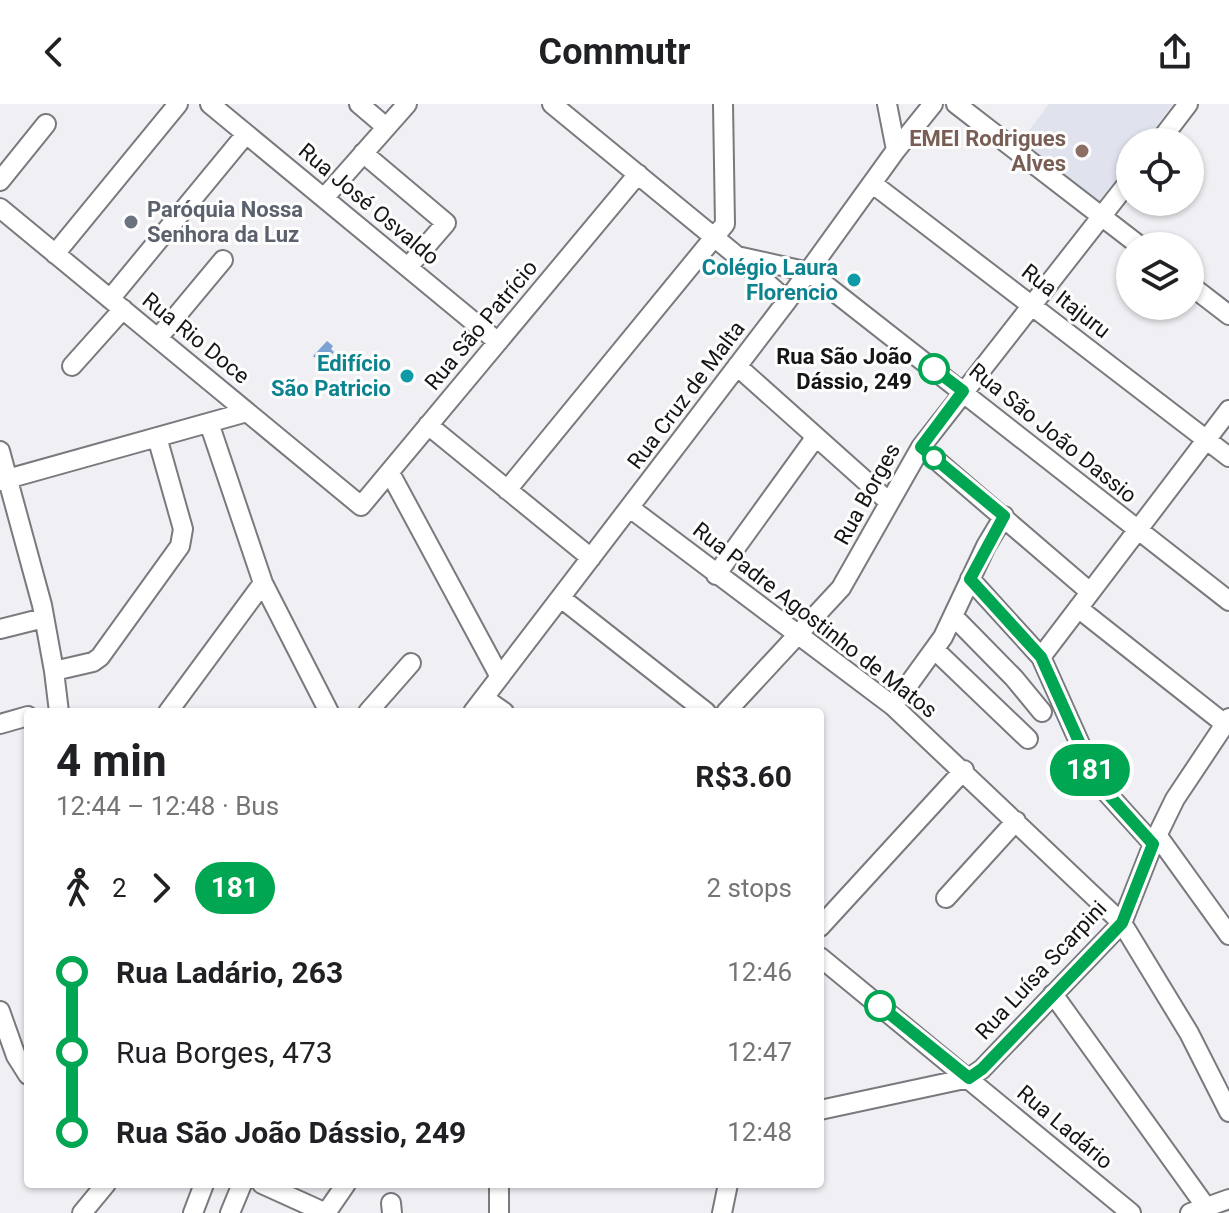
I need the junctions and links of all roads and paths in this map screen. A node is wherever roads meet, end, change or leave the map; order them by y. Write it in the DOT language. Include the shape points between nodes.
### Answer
graph roads {
  1 [pos="178,104"];
  2 [pos="210,104"];
  3 [pos="359,104"];
  4 [pos="407,104"];
  5 [pos="552,104"];
  6 [pos="723,104"];
  7 [pos="887,104"];
  8 [pos="933,104"];
  9 [pos="956,104"];
  10 [pos="1188,104"];
  11 [pos="46,124"];
  12 [pos="386,127"];
  13 [pos="1170,128"];
  14 [pos="246,134"];
  15 [pos="896,150"];
  16 [pos="363,153"];
  17 [pos="638,174"];
  18 [pos="0,181"];
  19 [pos="873,184"];
  20 [pos="324,198"];
  21 [pos="1116,198"];
  22 [pos="0,208"];
  23 [pos="1102,216"];
  24 [pos="1122,232"];
  25 [pos="716,238"];
  26 [pos="55,254"];
  27 [pos="737,256"];
  28 [pos="223,260"];
  29 [pos="408,267"];
  30 [pos="809,272"];
  31 [pos="1204,296"];
  32 [pos="787,301"];
  33 [pos="116,304"];
  34 [pos="1032,304"];
  35 [pos="1229,315"];
  36 [pos="158,338"];
  37 [pos="498,342"];
  38 [pos="72,366"];
  39 [pos="737,366"];
  40 [pos="963,391"];
  41 [pos="1229,410"];
  42 [pos="247,412"];
  43 [pos="209,423"];
  44 [pos="428,425"];
  45 [pos="157,437"];
  46 [pos="815,438"];
  47 [pos="1206,439"];
  48 [pos="921,447"];
  49 [pos="0,451"];
  50 [pos="1229,457"];
  51 [pos="390,473"];
  52 [pos="4,480"];
  53 [pos="507,490"];
  54 [pos="888,501"];
  55 [pos="361,506"];
  56 [pos="630,508"];
  57 [pos="1004,516"];
  58 [pos="1137,530"];
  59 [pos="591,558"];
  60 [pos="716,575"];
  61 [pos="970,579"];
  62 [pos="263,583"];
  63 [pos="1090,592"];
  64 [pos="561,598"];
  65 [pos="1229,601"];
  66 [pos="1078,608"];
  67 [pos="954,617"];
  68 [pos="44,618"];
  69 [pos="0,629"];
  70 [pos="800,635"];
  71 [pos="935,650"];
  72 [pos="1041,657"];
  73 [pos="411,663"];
  74 [pos="54,671"];
  75 [pos="500,677"];
  76 [pos="479,705"];
  77 [pos="893,706"];
  78 [pos="52,708"];
  79 [pos="171,708"];
  80 [pos="327,708"];
  81 [pos="372,708"];
  82 [pos="701,708"];
  83 [pos="730,708"];
  84 [pos="1042,712"];
  85 [pos="24,717"];
  86 [pos="1227,721"];
  87 [pos="0,724"];
  88 [pos="1028,739"];
  89 [pos="964,770"];
  90 [pos="1016,821"];
  91 [pos="1155,839"];
  92 [pos="946,898"];
  93 [pos="824,923"];
  94 [pos="1122,923"];
  95 [pos="1229,935"];
  96 [pos="824,960"];
  97 [pos="1053,994"];
  98 [pos="0,1011"];
  99 [pos="24,1069"];
  100 [pos="969,1078"];
  101 [pos="824,1109"];
  102 [pos="1229,1112"];
  103 [pos="103,1188"];
  104 [pos="202,1188"];
  105 [pos="240,1188"];
  106 [pos="343,1188"];
  107 [pos="499,1188"];
  108 [pos="727,1188"];
  109 [pos="286,1189"];
  110 [pos="1229,1199"];
  111 [pos="1198,1210"];
  112 [pos="82,1213"];
  113 [pos="193,1213"];
  114 [pos="230,1213"];
  115 [pos="326,1213"];
  116 [pos="499,1213"];
  117 [pos="722,1213"];
  118 [pos="1131,1213"];
  1 -- 26 [label="street"];
  2 -- 14 [label="street, Rua José Osvaldo"];
  3 -- 12 [label="street"];
  4 -- 12 [label="street"];
  5 -- 17 [label="street"];
  6 -- 25 [label="street" via="726,219"];
  7 -- 15 [label="street"];
  8 -- 15 [label="street, Rua Cruz de Malta"];
  9 -- 23 [label="street"];
  10 -- 13 [label="street"];
  11 -- 18 [label="street"];
  12 -- 16 [label="street"];
  14 -- 20 [label="street, Rua José Osvaldo"];
  14 -- 33 [label="street"];
  15 -- 19 [label="street, Rua Cruz de Malta"];
  16 -- 20 [label="street"];
  16 -- 29 [label="street" via="445,220"];
  17 -- 25 [label="street"];
  17 -- 37 [label="street, Rua São Patrício"];
  19 -- 30 [label="street, Rua Cruz de Malta"];
  19 -- 34 [label="street, Rua Itajuru"];
  20 -- 29 [label="street, Rua José Osvaldo"];
  21 -- 23 [label="street, Rua Borges"];
  22 -- 26 [label="street, Rua Rio Doce"];
  23 -- 24 [label="street"];
  23 -- 34 [label="street, Rua Borges"];
  25 -- 27 [label="street"];
  25 -- 53 [label="street"];
  26 -- 33 [label="street, Rua Rio Doce"];
  27 -- 30 [label="street"];
  27 -- 32 [label="street"];
  28 -- 36 [label="street"];
  29 -- 37 [label="street, Rua José Osvaldo"];
  30 -- 32 [label="street, Rua Cruz de Malta"];
  30 -- 40 [label="street, Rua São João Dassio"];
  31 -- 35 [label="street"];
  32 -- 39 [label="street, Rua Cruz de Malta"];
  33 -- 36 [label="street, Rua Rio Doce"];
  33 -- 38 [label="street"];
  34 -- 40 [label="street, Rua Borges"];
  34 -- 47 [label="street, Rua Itajuru"];
  36 -- 42 [label="street, Rua Rio Doce"];
  37 -- 44 [label="street, Rua São Patrício"];
  39 -- 46 [label="street"];
  39 -- 56 [label="street, Rua Cruz de Malta"];
  40 -- 48 [label="street, Rua Borges"];
  40 -- 58 [label="street, Rua São João Dassio"];
  41 -- 47 [label="street"];
  42 -- 43 [label="street"];
  42 -- 55 [label="street, Rua Rio Doce"];
  43 -- 45 [label="street"];
  43 -- 62 [label="street"];
  44 -- 51 [label="street, Rua São Patrício"];
  44 -- 53 [label="street"];
  45 -- 52 [label="street"];
  45 -- 74 [label="street" via="183,529 180,546 100,657"];
  46 -- 54 [label="street"];
  46 -- 60 [label="street"];
  47 -- 50 [label="street, Rua Itajuru"];
  47 -- 58 [label="street"];
  48 -- 54 [label="street, Rua Borges"];
  48 -- 57 [label="street"];
  49 -- 52 [label="street"];
  51 -- 55 [label="street, Rua São Patrício"];
  51 -- 75 [label="street"];
  52 -- 68 [label="street"];
  53 -- 59 [label="street"];
  54 -- 70 [label="street, Rua Borges" via="841,588"];
  56 -- 59 [label="street, Rua Cruz de Malta"];
  56 -- 60 [label="street, Rua Padre Agostinho de Matos"];
  57 -- 61 [label="street"];
  57 -- 63 [label="street"];
  58 -- 63 [label="street"];
  58 -- 65 [label="street, Rua São João Dassio"];
  59 -- 64 [label="street, Rua Cruz de Malta"];
  60 -- 70 [label="street, Rua Padre Agostinho de Matos"];
  61 -- 67 [label="street"];
  61 -- 72 [label="street"];
  62 -- 79 [label="street"];
  62 -- 80 [label="street"];
  63 -- 66 [label="street"];
  64 -- 75 [label="street, Rua Cruz de Malta"];
  64 -- 82 [label="street"];
  66 -- 72 [label="street"];
  66 -- 86 [label="street"];
  67 -- 71 [label="street"];
  67 -- 84 [label="street"];
  68 -- 69 [label="street"];
  68 -- 74 [label="street"];
  70 -- 77 [label="street, Rua Padre Agostinho de Matos"];
  70 -- 83 [label="street, Rua Borges"];
  71 -- 77 [label="street"];
  71 -- 88 [label="street"];
  72 -- 91 [label="street" via="1097,782"];
  73 -- 81 [label="street"];
  74 -- 78 [label="street"];
  75 -- 76 [label="street, Rua Cruz de Malta"];
  77 -- 89 [label="street, Rua Padre Agostinho de Matos"];
  85 -- 87 [label="street"];
  86 -- 91 [label="street, Rua Luísa Scarpini" via="1189,775"];
  89 -- 90 [label="street, Rua Padre Agostinho de Matos"];
  89 -- 93 [label="street"];
  90 -- 92 [label="street"];
  90 -- 94 [label="street, Rua Padre Agostinho de Matos"];
  91 -- 94 [label="street, Rua Luísa Scarpini"];
  91 -- 95 [label="street"];
  94 -- 97 [label="street, Rua Luísa Scarpini"];
  94 -- 102 [label="street, Rua Padre Agostinho de Matos" via="1189,1033"];
  96 -- 100 [label="street, Rua Ladário"];
  97 -- 100 [label="street, Rua Luísa Scarpini"];
  97 -- 111 [label="street"];
  98 -- 99 [label="street"];
  100 -- 101 [label="street"];
  100 -- 118 [label="street, Rua Ladário"];
  103 -- 112 [label="street"];
  104 -- 113 [label="street"];
  105 -- 114 [label="street"];
  106 -- 115 [label="street"];
  107 -- 116 [label="street"];
  108 -- 117 [label="street"];
  109 -- 115 [label="street"];
  110 -- 111 [label="street"];
}
